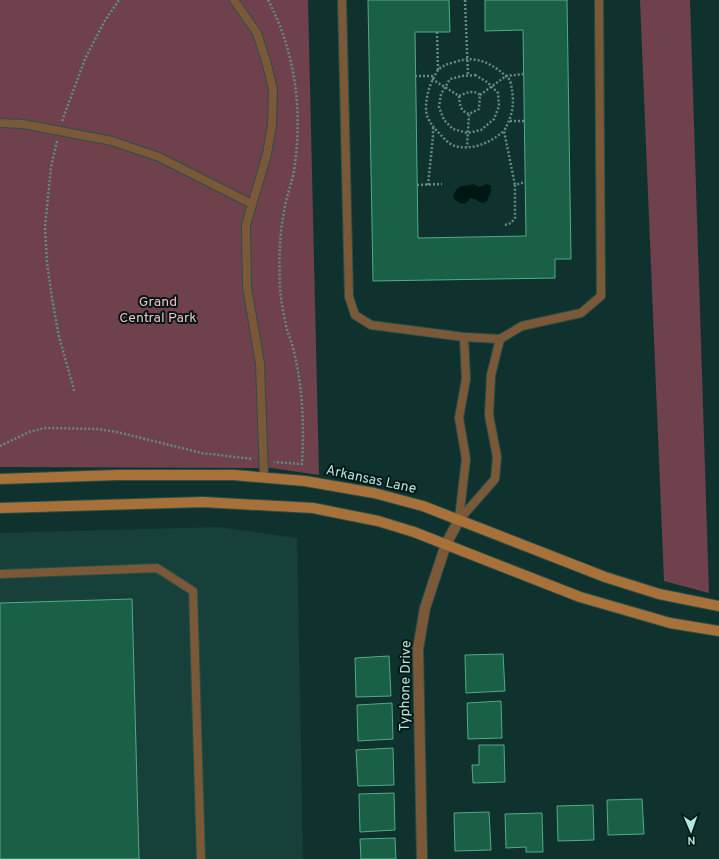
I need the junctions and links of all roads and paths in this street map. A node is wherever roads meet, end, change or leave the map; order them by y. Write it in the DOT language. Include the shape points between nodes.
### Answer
graph roads {
  1 [pos="119,0"];
  2 [pos="234,0"];
  3 [pos="268,0"];
  4 [pos="342,0"];
  5 [pos="465,0"];
  6 [pos="599,0"];
  7 [pos="437,32"];
  8 [pos="466,59"];
  9 [pos="438,70"];
  10 [pos="524,74"];
  11 [pos="468,75"];
  12 [pos="415,76"];
  13 [pos="506,76"];
  14 [pos="433,78"];
  15 [pos="492,86"];
  16 [pos="444,87"];
  17 [pos="480,95"];
  18 [pos="459,96"];
  19 [pos="469,114"];
  20 [pos="510,121"];
  21 [pos="524,121"];
  22 [pos="0,123"];
  23 [pos="433,126"];
  24 [pos="59,130"];
  25 [pos="504,131"];
  26 [pos="468,133"];
  27 [pos="467,147"];
  28 [pos="525,182"];
  29 [pos="442,184"];
  30 [pos="417,185"];
  31 [pos="428,185"];
  32 [pos="515,185"];
  33 [pos="252,204"];
  34 [pos="505,225"];
  35 [pos="464,337"];
  36 [pos="500,339"];
  37 [pos="75,393"];
  38 [pos="0,446"];
  39 [pos="264,461"];
  40 [pos="264,478"];
  41 [pos="0,479"];
  42 [pos="0,508"];
  43 [pos="459,520"];
  44 [pos="446,544"];
  45 [pos="0,574"];
  46 [pos="719,606"];
  47 [pos="719,631"];
  48 [pos="202,859"];
  49 [pos="422,859"];
  1 -- 24 [label="path" via="85,58"];
  2 -- 33 [label="lane" via="256,33 273,89 272,125"];
  3 -- 39 [label="path" via="290,54 298,102 296,149 284,211 279,260 283,312 295,355 300,386 303,441 302,464"];
  4 -- 35 [label="lane" via="349,297 355,316 371,325"];
  5 -- 8 [label="path"];
  6 -- 36 [label="lane" via="601,296 581,313 522,326"];
  7 -- 9 [label="path"];
  8 -- 9 [label="path" via="443,65"];
  8 -- 11 [label="path"];
  8 -- 13 [label="path" via="480,60"];
  9 -- 14 [label="path"];
  10 -- 13 [label="path"];
  11 -- 15 [label="path" via="475,75"];
  11 -- 16 [label="path" via="450,79"];
  12 -- 14 [label="path"];
  13 -- 15 [label="path"];
  13 -- 20 [label="path" via="510,80 513,92 514,106"];
  14 -- 16 [label="path"];
  14 -- 23 [label="path" via="426,108"];
  15 -- 17 [label="path"];
  15 -- 26 [label="path" via="498,93 499,106 494,119 481,130"];
  16 -- 18 [label="path"];
  16 -- 26 [label="path" via="439,107 444,120 453,129"];
  17 -- 18 [label="path" via="469,92"];
  17 -- 19 [label="path" via="479,109"];
  18 -- 19 [label="path" via="461,108"];
  19 -- 26 [label="path"];
  20 -- 21 [label="path"];
  20 -- 25 [label="path"];
  22 -- 24 [label="lane"];
  23 -- 27 [label="path" via="454,146"];
  23 -- 31 [label="path"];
  24 -- 33 [label="lane" via="112,141 159,157"];
  24 -- 37 [label="path" via="51,167 45,227 47,263 59,337"];
  25 -- 27 [label="path" via="481,145"];
  25 -- 32 [label="path"];
  26 -- 27 [label="path"];
  28 -- 32 [label="path"];
  29 -- 31 [label="path"];
  30 -- 31 [label="path"];
  32 -- 34 [label="path" via="515,218"];
  33 -- 39 [label="lane" via="246,225 247,287 260,364"];
  35 -- 36 [label="lane"];
  35 -- 43 [label="lane" via="466,379 459,418 466,459"];
  36 -- 43 [label="lane" via="491,375 489,415 497,457 494,479"];
  38 -- 39 [label="path" via="29,432 45,428 97,429 202,453"];
  39 -- 40 [label="lane"];
  40 -- 41 [label="main road, Arkansas Lane" via="234,475 117,475"];
  40 -- 43 [label="main road, Arkansas Lane" via="305,481 374,493 423,506"];
  42 -- 44 [label="main road" via="203,502 313,508 378,521"];
  43 -- 44 [label="street, Typhone Drive"];
  43 -- 46 [label="main road, Arkansas Lane" via="605,577 659,594"];
  44 -- 47 [label="main road" via="580,597 670,623"];
  44 -- 49 [label="street, Typhone Drive" via="426,608 418,649"];
  45 -- 48 [label="lane" via="157,568 193,591"];
}
